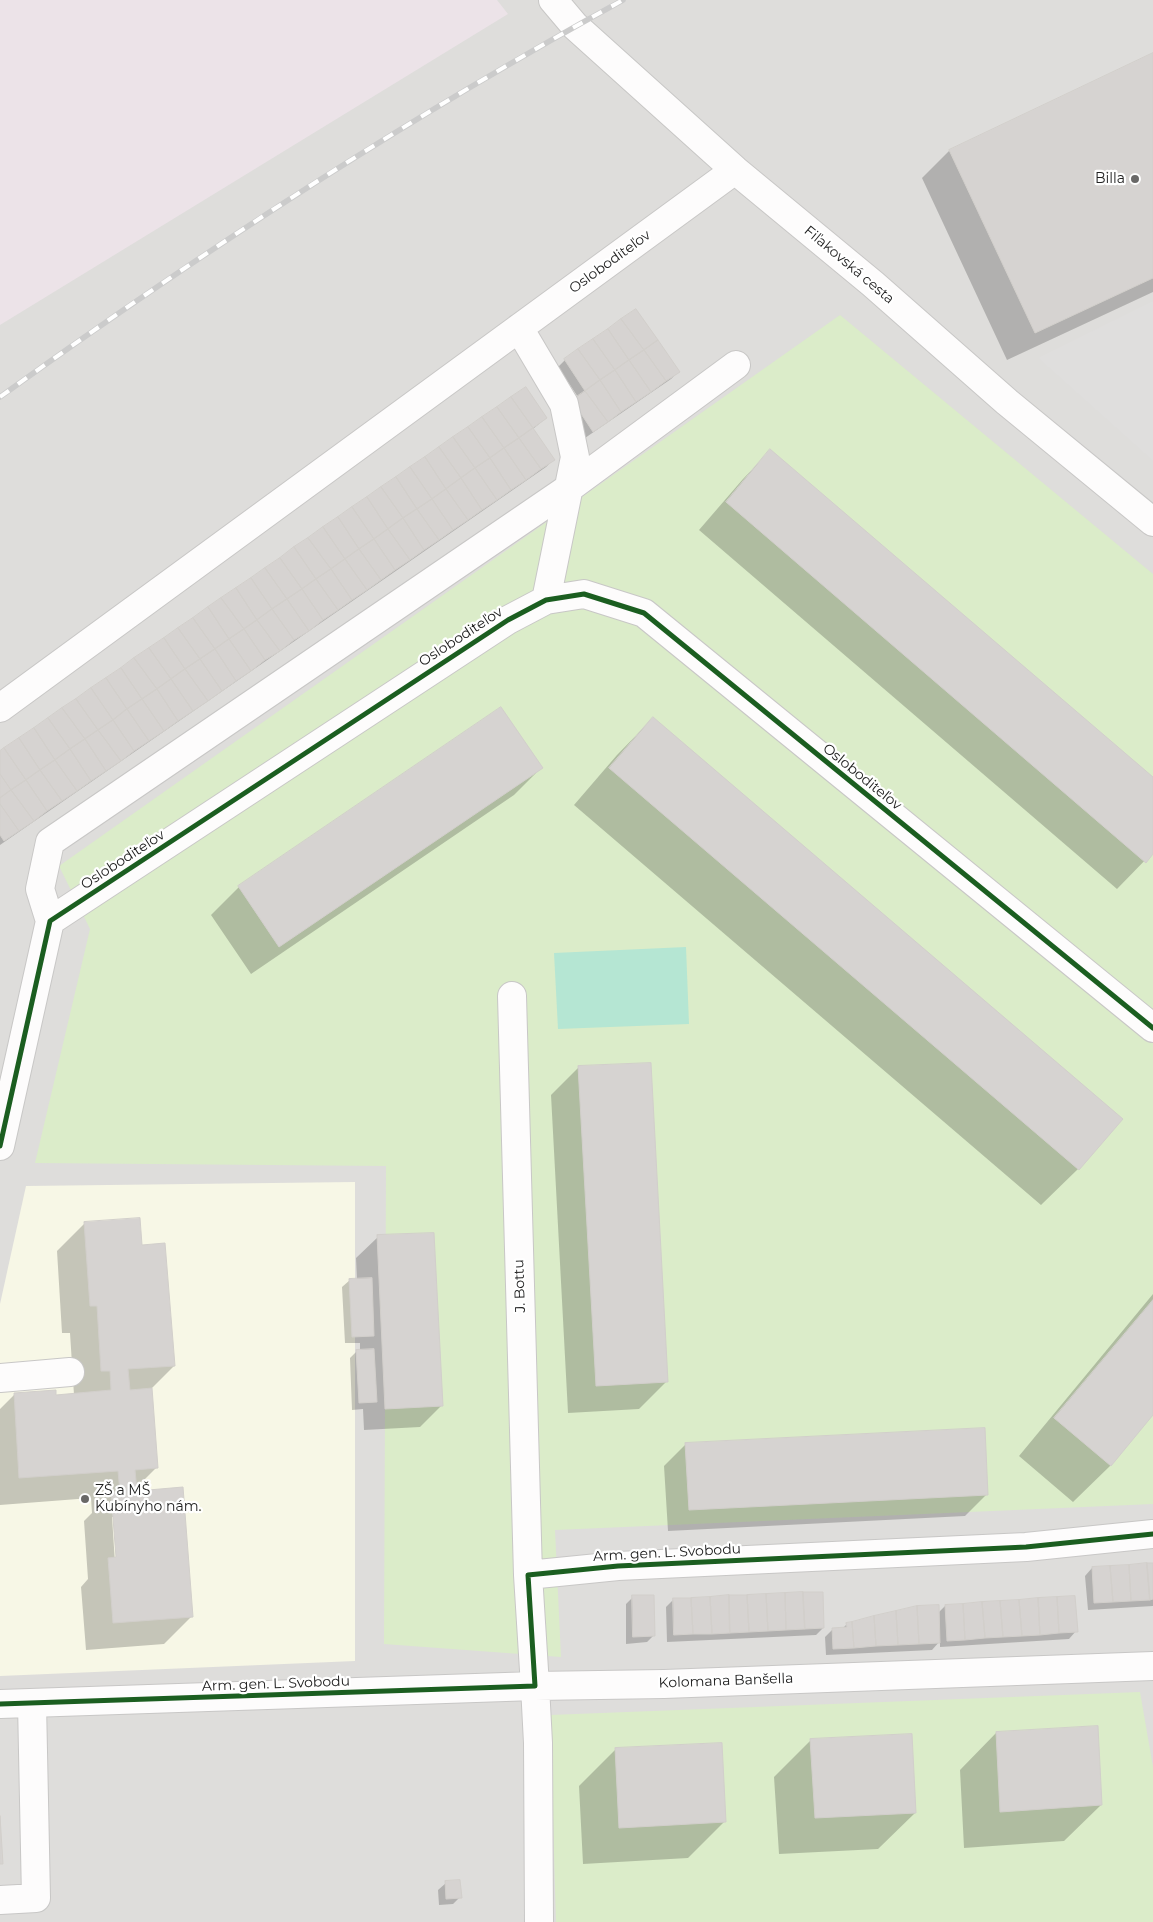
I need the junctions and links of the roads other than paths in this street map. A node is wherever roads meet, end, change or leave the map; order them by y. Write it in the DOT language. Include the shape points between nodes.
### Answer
graph roads {
  1 [pos="553,0"];
  2 [pos="735,170"];
  3 [pos="519,328"];
  4 [pos="736,365"];
  5 [pos="569,488"];
  6 [pos="1153,522"];
  7 [pos="546,600"];
  8 [pos="0,708"];
  9 [pos="50,921"];
  10 [pos="512,996"];
  11 [pos="1153,1028"];
  12 [pos="0,1146"];
  13 [pos="70,1372"];
  14 [pos="0,1378"];
  15 [pos="1153,1534"];
  16 [pos="528,1575"];
  17 [pos="1153,1666"];
  18 [pos="535,1686"];
  19 [pos="0,1704"];
  20 [pos="32,1704"];
  21 [pos="0,1900"];
  22 [pos="539,1922"];
  1 -- 2 [label="street, Fiľakovská cesta" via="575,26"];
  2 -- 3 [label="street, Osloboditeľov"];
  2 -- 6 [label="street, Fiľakovská cesta"];
  3 -- 5 [label="street" via="564,404 575,457"];
  3 -- 8 [label="street, Osloboditeľov"];
  4 -- 5 [label="street"];
  5 -- 7 [label="street"];
  5 -- 9 [label="street" via="50,842 40,889"];
  7 -- 9 [label="street, Osloboditeľov" via="508,620"];
  7 -- 11 [label="street, Osloboditeľov" via="584,594 644,614"];
  9 -- 12 [label="street"];
  10 -- 16 [label="street, J. Bottu"];
  13 -- 14 [label="street"];
  15 -- 16 [label="street, Arm. gen. L. Svobodu" via="1026,1547 618,1566"];
  16 -- 18 [label="street"];
  17 -- 18 [label="street, Kolomana Banšella"];
  18 -- 20 [label="street, Arm. gen. L. Svobodu"];
  18 -- 22 [label="street"];
  19 -- 20 [label="street, Arm. gen. L. Svobodu"];
  20 -- 21 [label="street" via="36,1898"];
}
